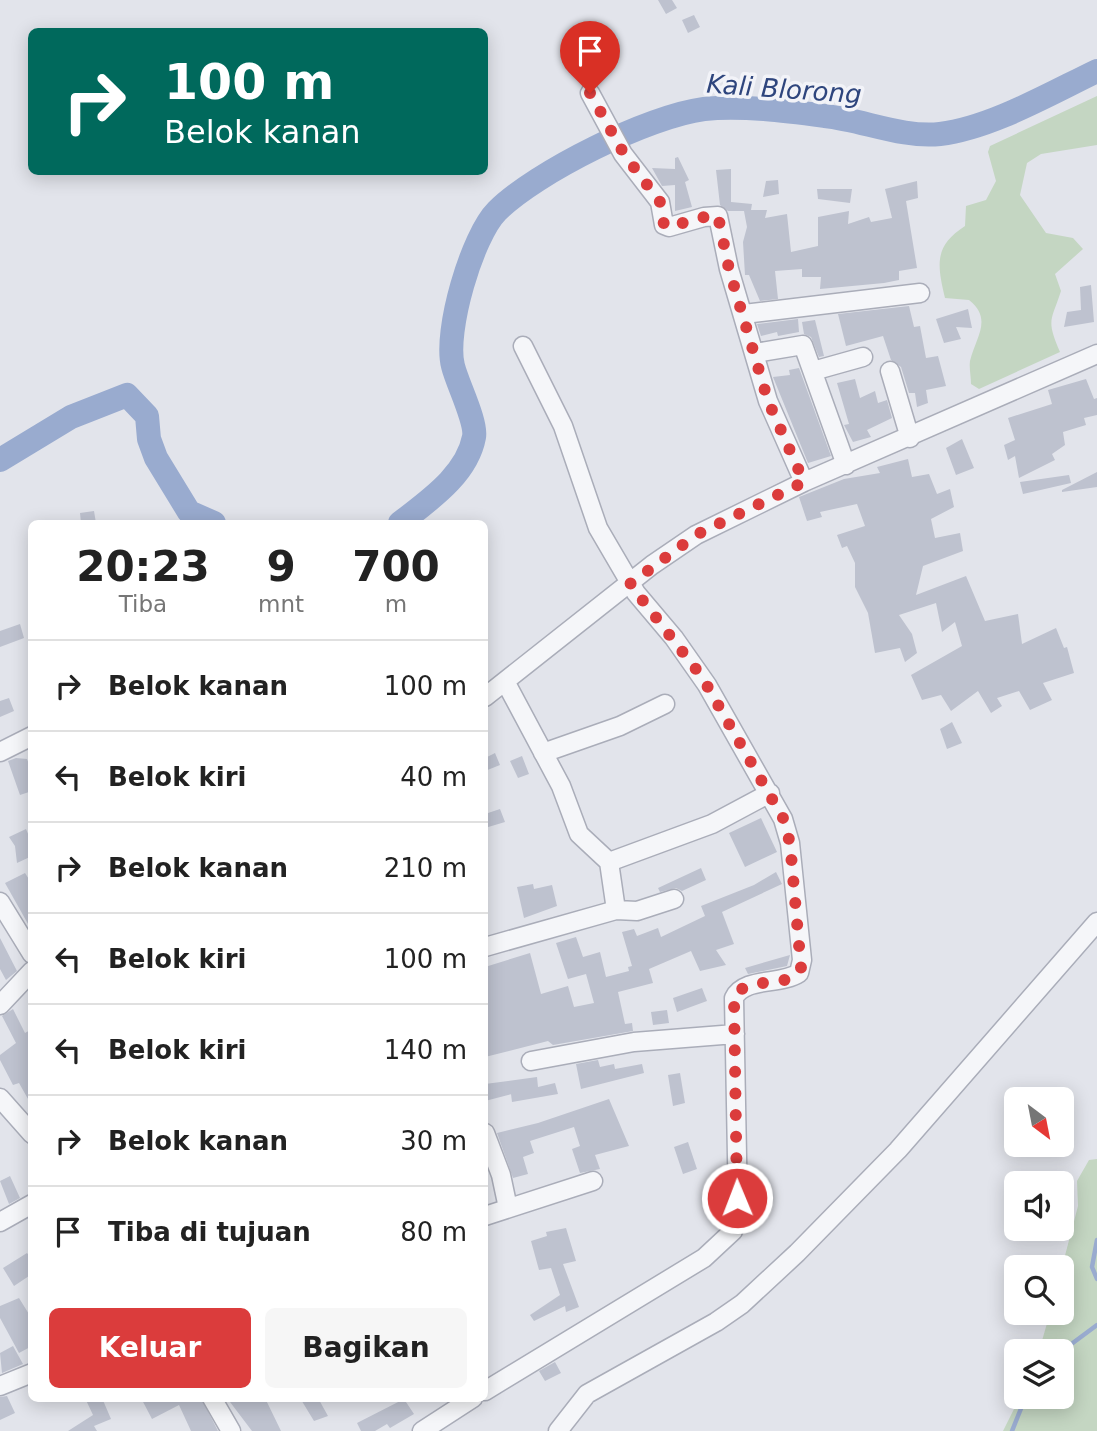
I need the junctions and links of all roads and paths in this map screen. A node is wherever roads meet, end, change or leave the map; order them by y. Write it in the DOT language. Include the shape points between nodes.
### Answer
graph roads {
  1 [pos="590,93"];
  2 [pos="920,293"];
  3 [pos="744,314"];
  4 [pos="523,345"];
  5 [pos="755,353"];
  6 [pos="1097,354"];
  7 [pos="863,357"];
  8 [pos="890,371"];
  9 [pos="813,372"];
  10 [pos="910,438"];
  11 [pos="846,464"];
  12 [pos="804,482"];
  13 [pos="630,584"];
  14 [pos="506,683"];
  15 [pos="488,695"];
  16 [pos="665,704"];
  17 [pos="28,738"];
  18 [pos="0,752"];
  19 [pos="543,752"];
  20 [pos="770,793"];
  21 [pos="609,862"];
  22 [pos="674,899"];
  23 [pos="0,902"];
  24 [pos="616,911"];
  25 [pos="1097,922"];
  26 [pos="488,946"];
  27 [pos="28,948"];
  28 [pos="28,975"];
  29 [pos="0,1005"];
  30 [pos="735,1034"];
  31 [pos="531,1061"];
  32 [pos="0,1098"];
  33 [pos="28,1127"];
  34 [pos="488,1141"];
  35 [pos="593,1181"];
  36 [pos="28,1206"];
  37 [pos="509,1209"];
  38 [pos="488,1215"];
  39 [pos="0,1222"];
  40 [pos="28,1374"];
  41 [pos="1,1383"];
  42 [pos="488,1389"];
  43 [pos="214,1402"];
  44 [pos="467,1402"];
  45 [pos="231,1431"];
  46 [pos="422,1431"];
  47 [pos="558,1431"];
  1 -- 3 [label="street" via="624,154 659,200 667,227 718,216"];
  2 -- 3 [label="street"];
  3 -- 5 [label="street"];
  4 -- 13 [label="street" via="563,426 598,528"];
  5 -- 9 [label="street" via="803,345"];
  5 -- 12 [label="street" via="774,418"];
  6 -- 10 [label="street"];
  7 -- 9 [label="street"];
  8 -- 10 [label="street"];
  9 -- 11 [label="street"];
  10 -- 11 [label="street"];
  11 -- 12 [label="street"];
  12 -- 13 [label="street" via="696,535"];
  13 -- 14 [label="street"];
  13 -- 20 [label="street" via="702,677"];
  14 -- 15 [label="street"];
  14 -- 19 [label="street"];
  16 -- 19 [label="street" via="620,726"];
  17 -- 18 [label="street"];
  19 -- 21 [label="street" via="579,834"];
  20 -- 21 [label="street" via="712,824"];
  20 -- 30 [label="street" via="790,843 801,968 792,977 738,990"];
  21 -- 24 [label="street"];
  22 -- 24 [label="street" via="637,911"];
  23 -- 27 [label="street"];
  24 -- 26 [label="street"];
  25 -- 47 [label="street" via="898,1150 797,1253 725,1316 587,1394"];
  28 -- 29 [label="street"];
  30 -- 31 [label="street" via="634,1042"];
  30 -- 42 [label="street" via="738,1209 733,1231 718,1248 663,1285"];
  32 -- 33 [label="street"];
  34 -- 37 [label="street"];
  35 -- 37 [label="street"];
  36 -- 39 [label="street"];
  37 -- 38 [label="street"];
  40 -- 41 [label="street"];
  43 -- 45 [label="street"];
  44 -- 46 [label="street"];
}
